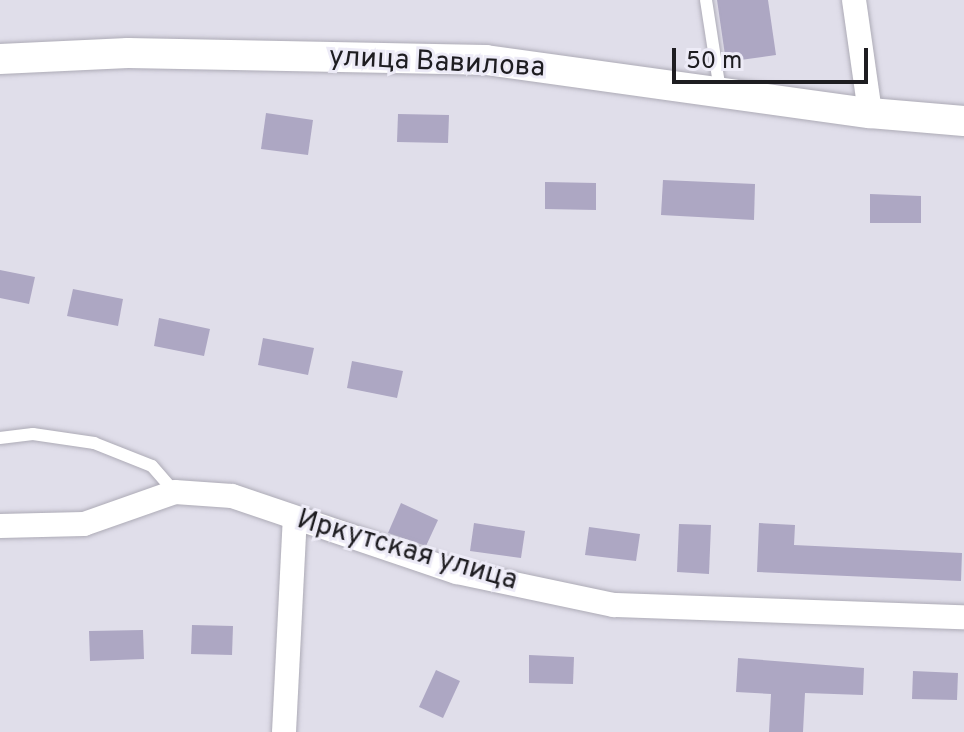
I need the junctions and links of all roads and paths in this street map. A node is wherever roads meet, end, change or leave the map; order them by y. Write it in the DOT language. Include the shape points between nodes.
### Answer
graph roads {
  1 [pos="706,0"];
  2 [pos="854,0"];
  3 [pos="0,59"];
  4 [pos="720,93"];
  5 [pos="870,113"];
  6 [pos="964,121"];
  7 [pos="0,438"];
  8 [pos="175,492"];
  9 [pos="295,518"];
  10 [pos="0,526"];
  11 [pos="964,617"];
  12 [pos="284,732"];
  1 -- 4 [label="lane"];
  2 -- 5 [label="street"];
  3 -- 4 [label="street, улица Вавилова" via="128,53 486,60"];
  4 -- 5 [label="street, улица Вавилова"];
  5 -- 6 [label="street, улица Вавилова"];
  7 -- 8 [label="lane" via="33,434 94,443 152,466"];
  8 -- 9 [label="street, Иркутская улица" via="232,496"];
  8 -- 10 [label="street, Иркутская улица" via="84,524"];
  9 -- 11 [label="street, Иркутская улица" via="457,572 614,605"];
  9 -- 12 [label="street"];
}
